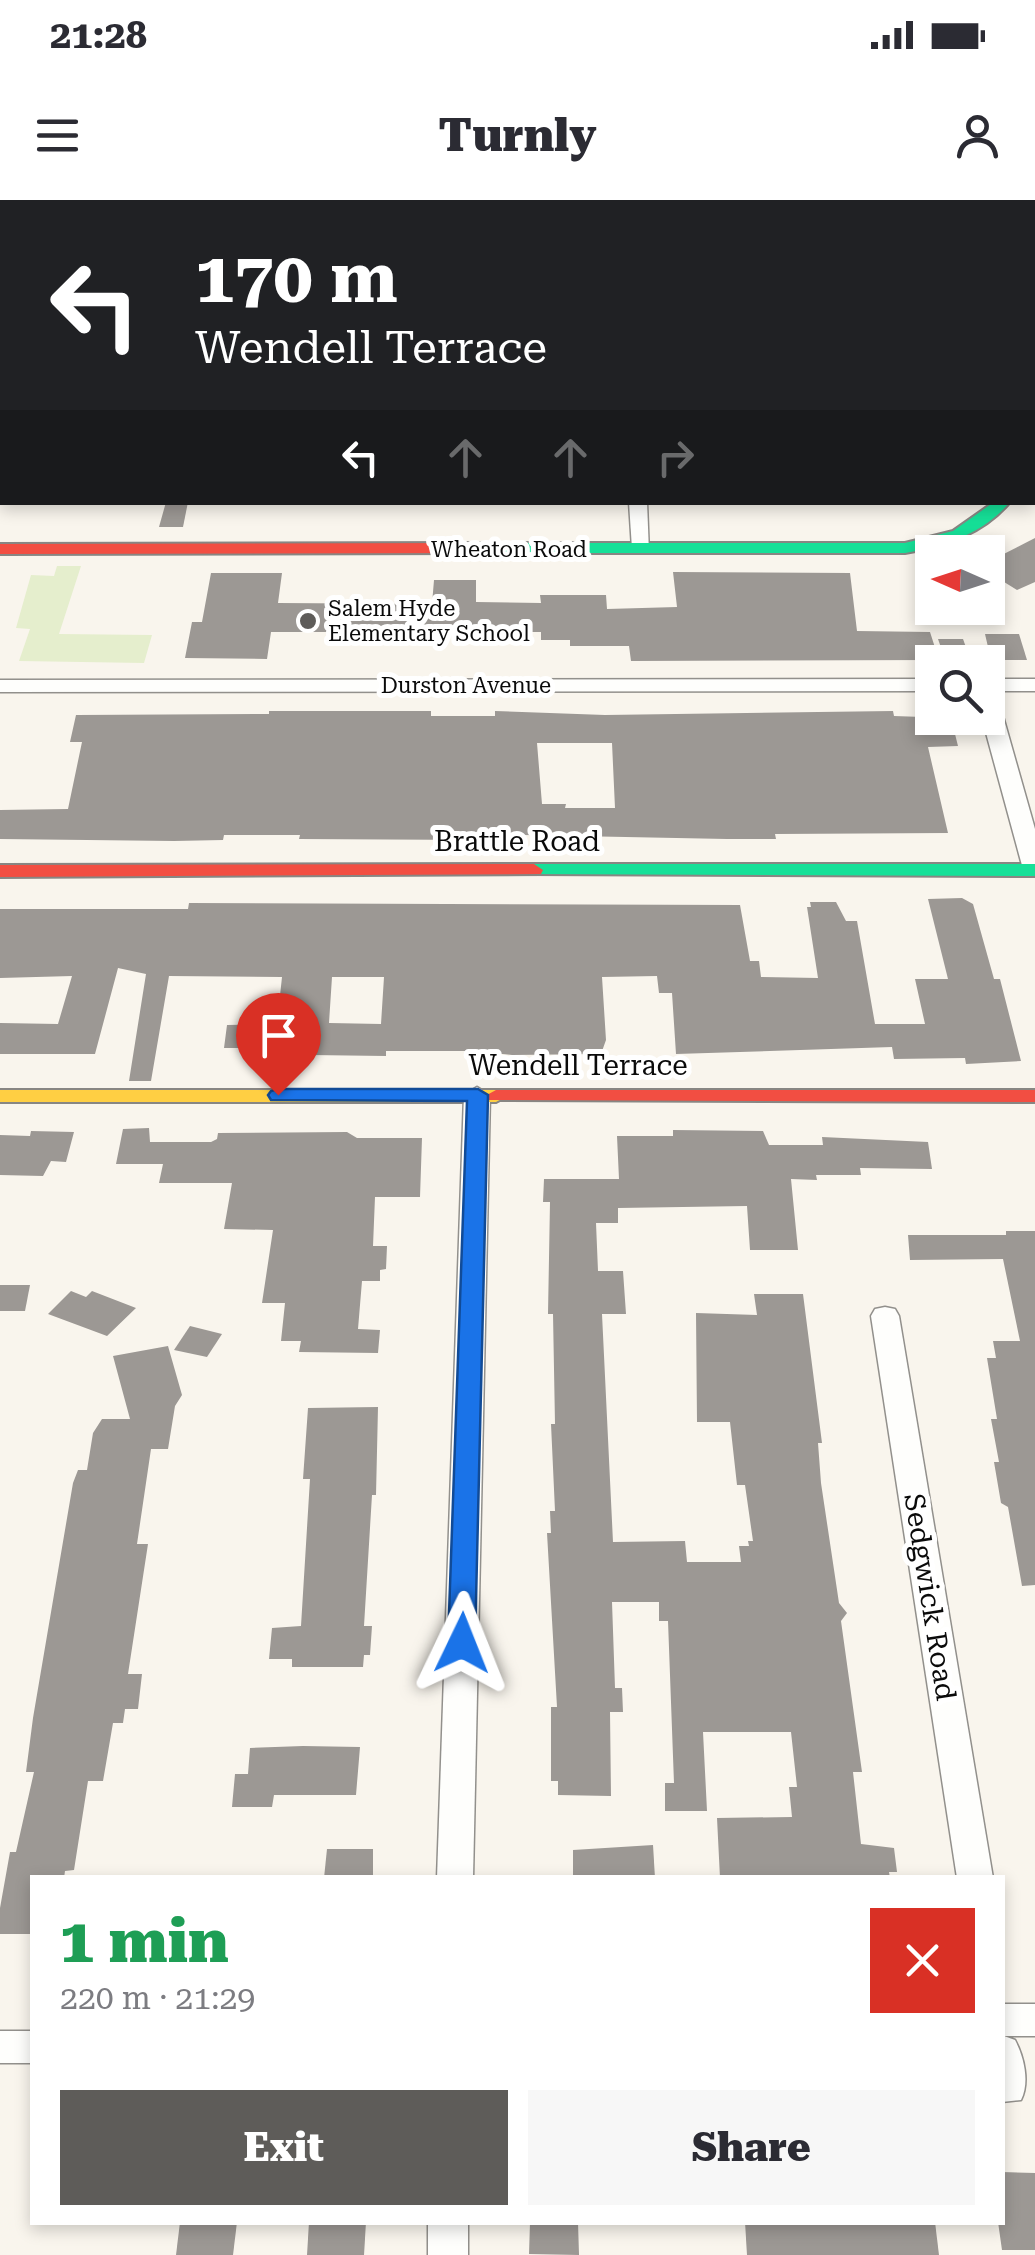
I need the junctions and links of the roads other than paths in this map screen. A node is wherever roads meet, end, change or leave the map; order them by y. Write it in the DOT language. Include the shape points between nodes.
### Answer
graph roads {
  1 [pos="638,505"];
  2 [pos="1000,505"];
  3 [pos="642,548"];
  4 [pos="0,549"];
  5 [pos="915,685"];
  6 [pos="1005,685"];
  7 [pos="1035,685"];
  8 [pos="0,686"];
  9 [pos="997,735"];
  10 [pos="1035,869"];
  11 [pos="0,871"];
  12 [pos="478,1095"];
  13 [pos="0,1096"];
  14 [pos="1035,1096"];
  15 [pos="886,1316"];
  16 [pos="455,1875"];
  17 [pos="975,1875"];
  18 [pos="1005,2020"];
  19 [pos="1035,2020"];
  20 [pos="0,2048"];
  21 [pos="30,2048"];
  22 [pos="448,2225"];
  23 [pos="448,2255"];
  1 -- 3 [label="street"];
  2 -- 3 [label="street, Wheaton Road" via="962,535 924,546"];
  3 -- 4 [label="street, Wheaton Road"];
  5 -- 8 [label="street, Durston Avenue"];
  6 -- 7 [label="street"];
  9 -- 10 [label="street"];
  10 -- 11 [label="street, Brattle Road"];
  12 -- 13 [label="street, Wendell Terrace"];
  12 -- 14 [label="street, Wendell Terrace"];
  12 -- 16 [label="street"];
  15 -- 17 [label="street, Sedgwick Road"];
  18 -- 19 [label="street"];
  20 -- 21 [label="street"];
  22 -- 23 [label="street"];
}
